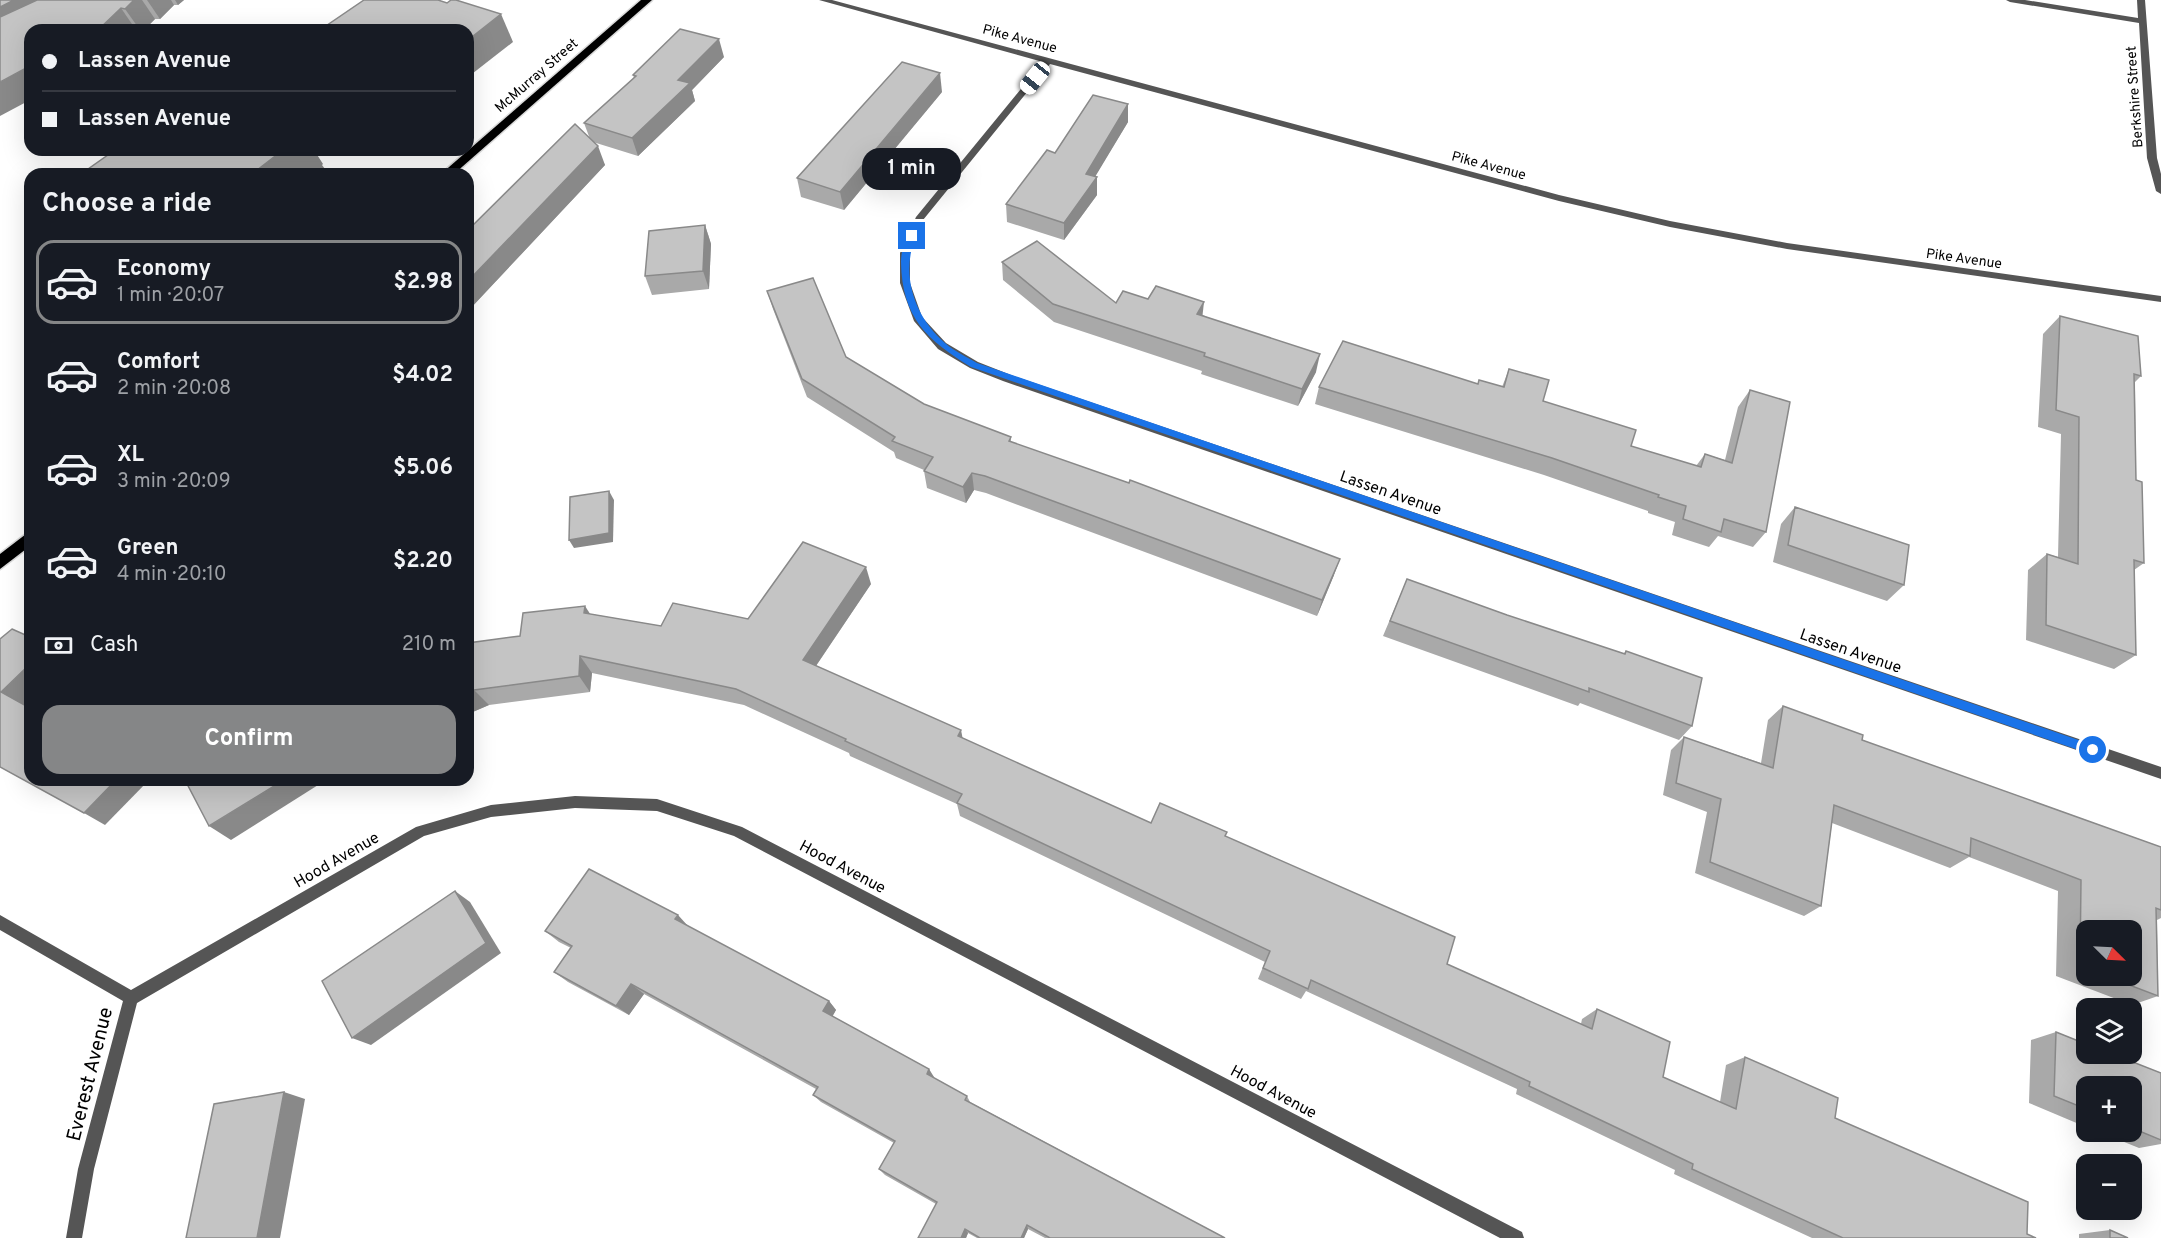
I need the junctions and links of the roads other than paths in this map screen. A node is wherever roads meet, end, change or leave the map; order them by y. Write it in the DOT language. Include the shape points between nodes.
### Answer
graph roads {
  1 [pos="647,0"];
  2 [pos="823,0"];
  3 [pos="2010,0"];
  4 [pos="2141,0"];
  5 [pos="2142,21"];
  6 [pos="1049,60"];
  7 [pos="474,151"];
  8 [pos="468,156"];
  9 [pos="454,168"];
  10 [pos="2161,191"];
  11 [pos="2161,299"];
  12 [pos="24,542"];
  13 [pos="0,563"];
  14 [pos="2161,773"];
  15 [pos="0,922"];
  16 [pos="130,998"];
  17 [pos="74,1238"];
  18 [pos="1516,1238"];
  1 -- 7 [label="main road, McMurray Street"];
  2 -- 6 [label="street, Pike Avenue"];
  3 -- 5 [label="street"];
  4 -- 5 [label="street, Berkshire Street"];
  5 -- 10 [label="street, Berkshire Street" via="2152,158"];
  6 -- 11 [label="street, Pike Avenue" via="1559,198 1670,224 1787,246"];
  6 -- 14 [label="street, Lassen Avenue" via="919,219 905,254 905,283 918,318 942,346 1006,378"];
  8 -- 9 [label="main road, McMurray Street"];
  12 -- 13 [label="main road"];
  15 -- 16 [label="street, Everest Avenue"];
  16 -- 17 [label="street, Everest Avenue" via="86,1168"];
  16 -- 18 [label="street, Hood Avenue" via="421,831 501,810 575,802 657,805 737,831"];
}
